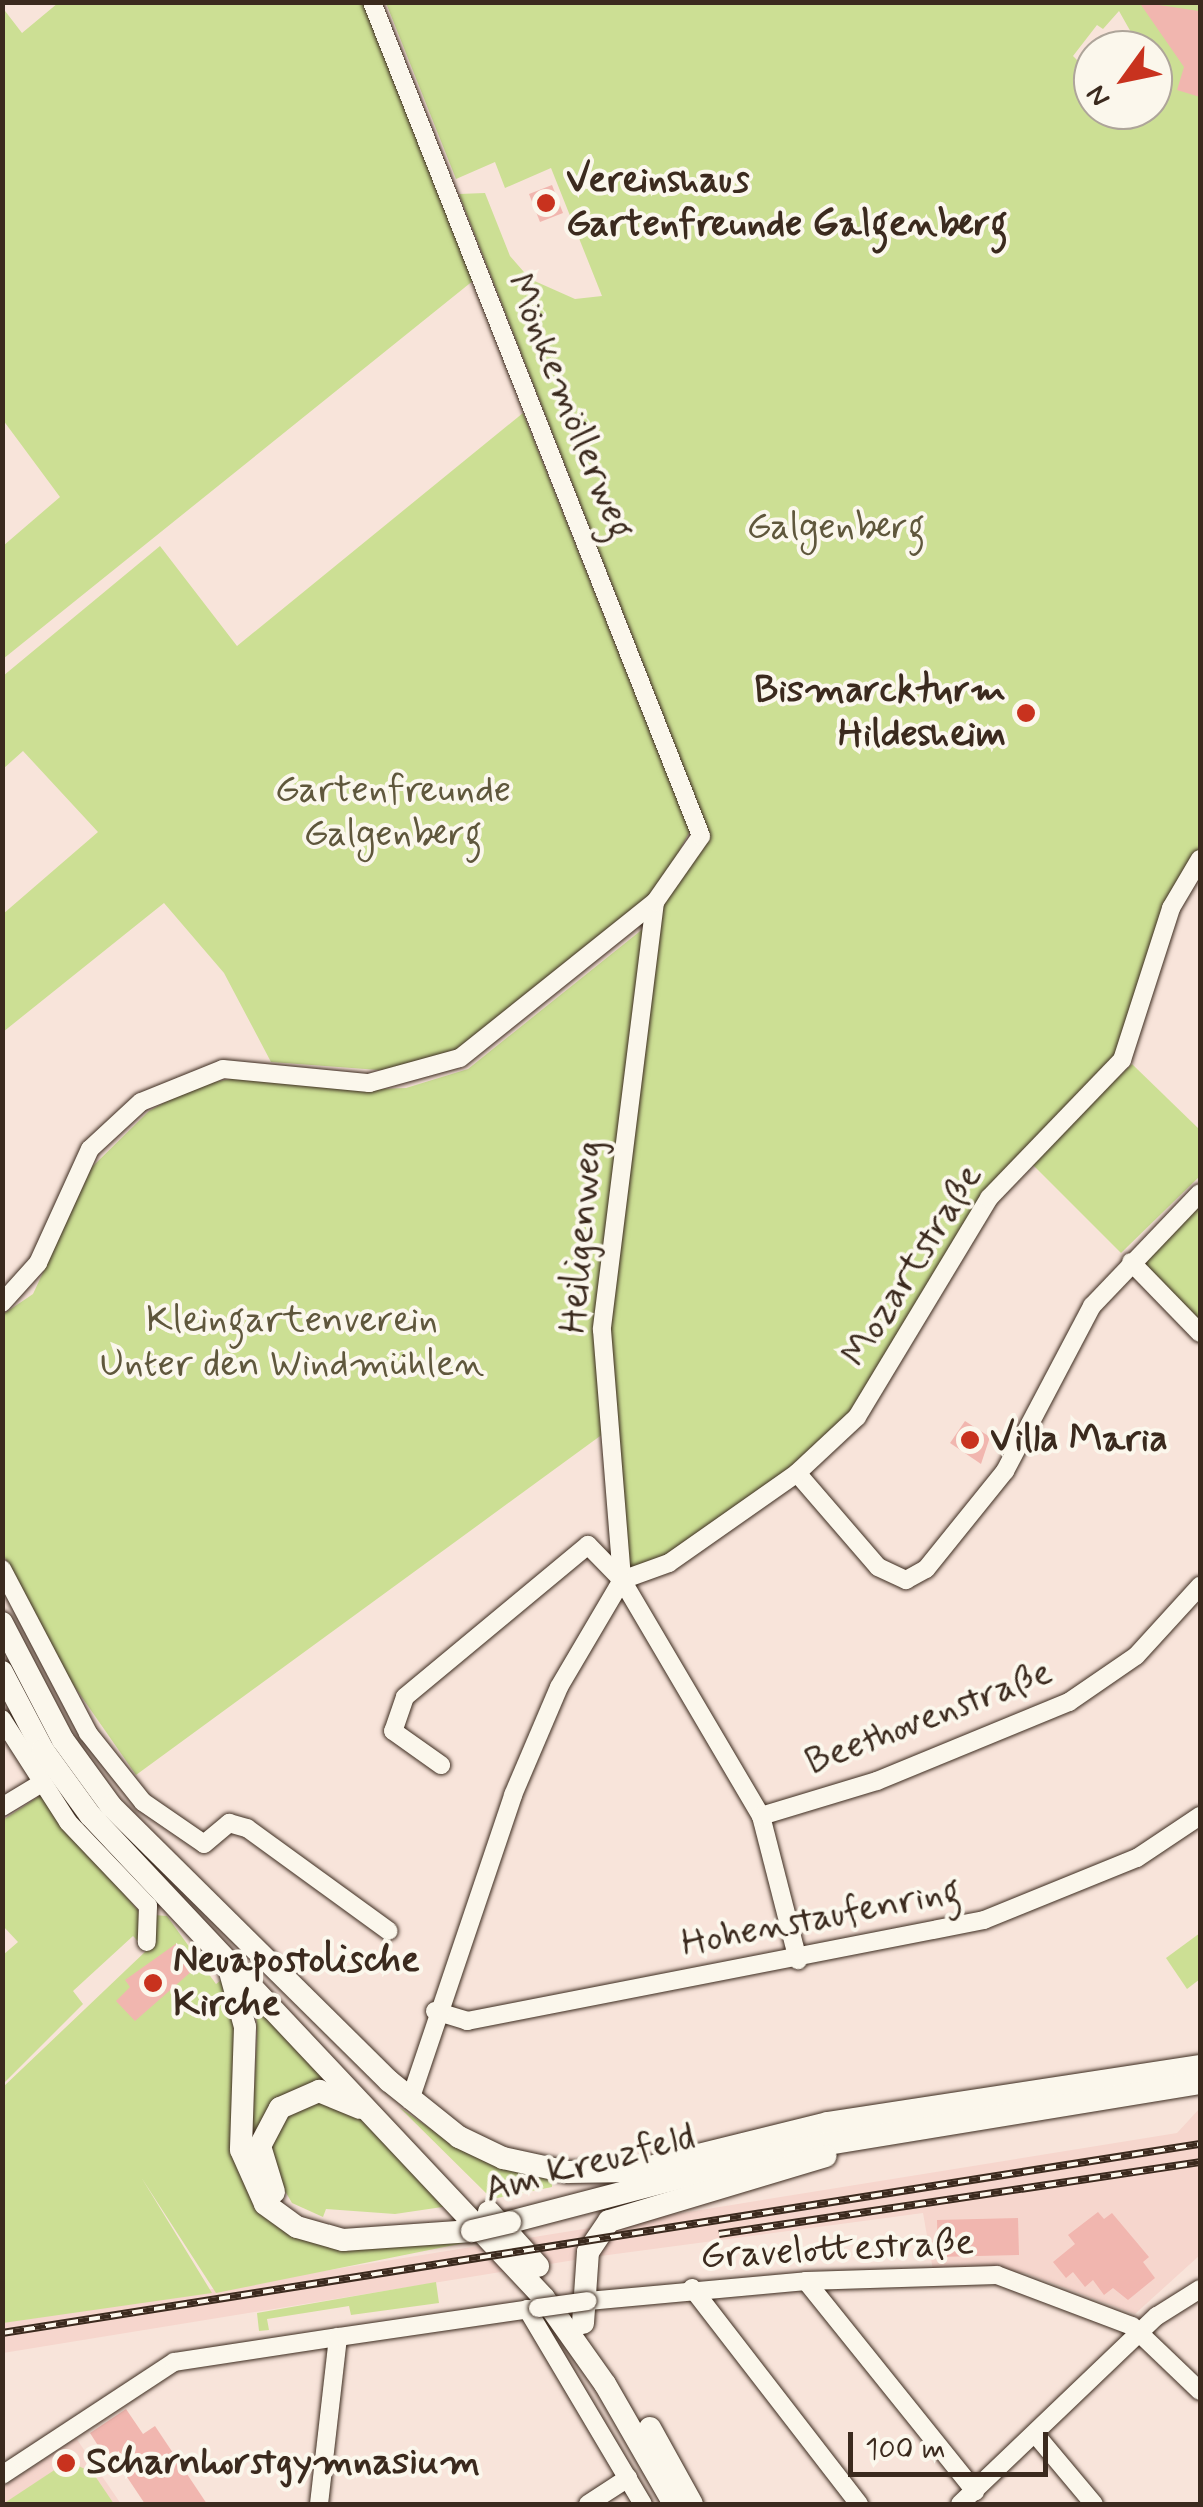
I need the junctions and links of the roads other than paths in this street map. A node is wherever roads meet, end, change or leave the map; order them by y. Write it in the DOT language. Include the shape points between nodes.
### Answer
graph roads {
  1 [pos="372,2"];
  2 [pos="1200,859"];
  3 [pos="655,902"];
  4 [pos="1200,1193"];
  5 [pos="1131,1262"];
  6 [pos="2,1304"];
  7 [pos="1200,1333"];
  8 [pos="797,1473"];
  9 [pos="2,1569"];
  10 [pos="622,1580"];
  11 [pos="1200,1586"];
  12 [pos="2,1624"];
  13 [pos="2,1672"];
  14 [pos="2,1719"];
  15 [pos="441,1765"];
  16 [pos="40,1784"];
  17 [pos="2,1807"];
  18 [pos="761,1816"];
  19 [pos="1200,1816"];
  20 [pos="166,1821"];
  21 [pos="141,1836"];
  22 [pos="202,1896"];
  23 [pos="388,1931"];
  24 [pos="147,1942"];
  25 [pos="220,1951"];
  26 [pos="798,1960"];
  27 [pos="435,2011"];
  28 [pos="1200,2066"];
  29 [pos="1200,2083"];
  30 [pos="410,2100"];
  31 [pos="887,2132"];
  32 [pos="398,2138"];
  33 [pos="634,2172"];
  34 [pos="468,2213"];
  35 [pos="505,2216"];
  36 [pos="806,2281"];
  37 [pos="692,2288"];
  38 [pos="1200,2289"];
  39 [pos="533,2309"];
  40 [pos="585,2312"];
  41 [pos="1140,2333"];
  42 [pos="338,2337"];
  43 [pos="1200,2391"];
  44 [pos="1036,2435"];
  45 [pos="2,2475"];
  46 [pos="628,2478"];
  47 [pos="975,2490"];
  48 [pos="318,2504"];
  49 [pos="588,2504"];
  50 [pos="643,2504"];
  51 [pos="674,2504"];
  52 [pos="692,2504"];
  53 [pos="859,2504"];
  54 [pos="960,2504"];
  55 [pos="1094,2504"];
  1 -- 3 [label="street, Mönkemöllerweg" via="702,836"];
  2 -- 8 [label="street, Mozartstraße" via="1171,908 1122,1060 1013,1167 856,1417"];
  3 -- 6 [label="street" via="481,1046 435,1070 369,1083 239,1068 196,1076 140,1102 90,1149 38,1263"];
  3 -- 10 [label="street, Heiligenweg" via="602,1330"];
  4 -- 5 [label="street"];
  5 -- 7 [label="street"];
  5 -- 8 [label="street" via="1092,1306 995,1484 955,1540 906,1580 878,1566"];
  8 -- 10 [label="street, Mozartstraße" via="669,1563"];
  9 -- 20 [label="street" via="88,1733"];
  10 -- 15 [label="street" via="588,1545 405,1697 393,1731"];
  10 -- 18 [label="street"];
  10 -- 27 [label="street" via="558,1687"];
  11 -- 18 [label="street, Beethovenstraße" via="1136,1656 1069,1702 876,1781"];
  12 -- 21 [label="main road" via="77,1762"];
  13 -- 25 [label="main road" via="71,1792"];
  14 -- 16 [label="street"];
  16 -- 17 [label="street"];
  16 -- 24 [label="street" via="148,1906"];
  18 -- 26 [label="street"];
  19 -- 26 [label="street, Hohenstaufenring" via="1062,1892 984,1920"];
  20 -- 21 [label="street"];
  20 -- 23 [label="street" via="204,1844 229,1823 247,1828"];
  21 -- 22 [label="main road"];
  22 -- 30 [label="main road, Am Kreuzfeld"];
  22 -- 34 [label="main road" via="273,1990"];
  25 -- 32 [label="main road"];
  25 -- 34 [label="main road, Am Kreuzfeld" via="243,2009 241,2150 265,2204 297,2227 343,2240"];
  26 -- 27 [label="street, Hohenstaufenring" via="467,2021"];
  27 -- 30 [label="street"];
  28 -- 33 [label="main road, Am Kreuzfeld" via="828,2123"];
  29 -- 31 [label="main road, Am Kreuzfeld"];
  30 -- 33 [label="main road, Am Kreuzfeld" via="503,2158 568,2172"];
  31 -- 35 [label="main road, Am Kreuzfeld"];
  31 -- 40 [label="main road" via="609,2220 588,2252"];
  32 -- 34 [label="main road"];
  32 -- 34 [label="main road" via="340,2094 309,2092 268,2122 262,2170 281,2200 325,2222"];
  33 -- 35 [label="main road"];
  34 -- 35 [label="main road"];
  34 -- 40 [label="main road"];
  34 -- 51 [label="main road" via="571,2333"];
  36 -- 37 [label="street, Gravelottestraße"];
  36 -- 41 [label="street, Gravelottestraße" via="997,2275"];
  36 -- 47 [label="street"];
  37 -- 40 [label="street, Gravelottestraße"];
  37 -- 53 [label="street"];
  38 -- 41 [label="street"];
  39 -- 40 [label="street, Gravelottestraße, bridge"];
  39 -- 42 [label="street, Gravelottestraße"];
  39 -- 46 [label="street"];
  40 -- 52 [label="main road"];
  41 -- 43 [label="street"];
  41 -- 44 [label="street"];
  42 -- 45 [label="street, Gravelottestraße" via="174,2362"];
  42 -- 48 [label="street"];
  44 -- 47 [label="street"];
  44 -- 55 [label="street"];
  46 -- 49 [label="street"];
  46 -- 50 [label="street"];
  47 -- 54 [label="street"];
}
